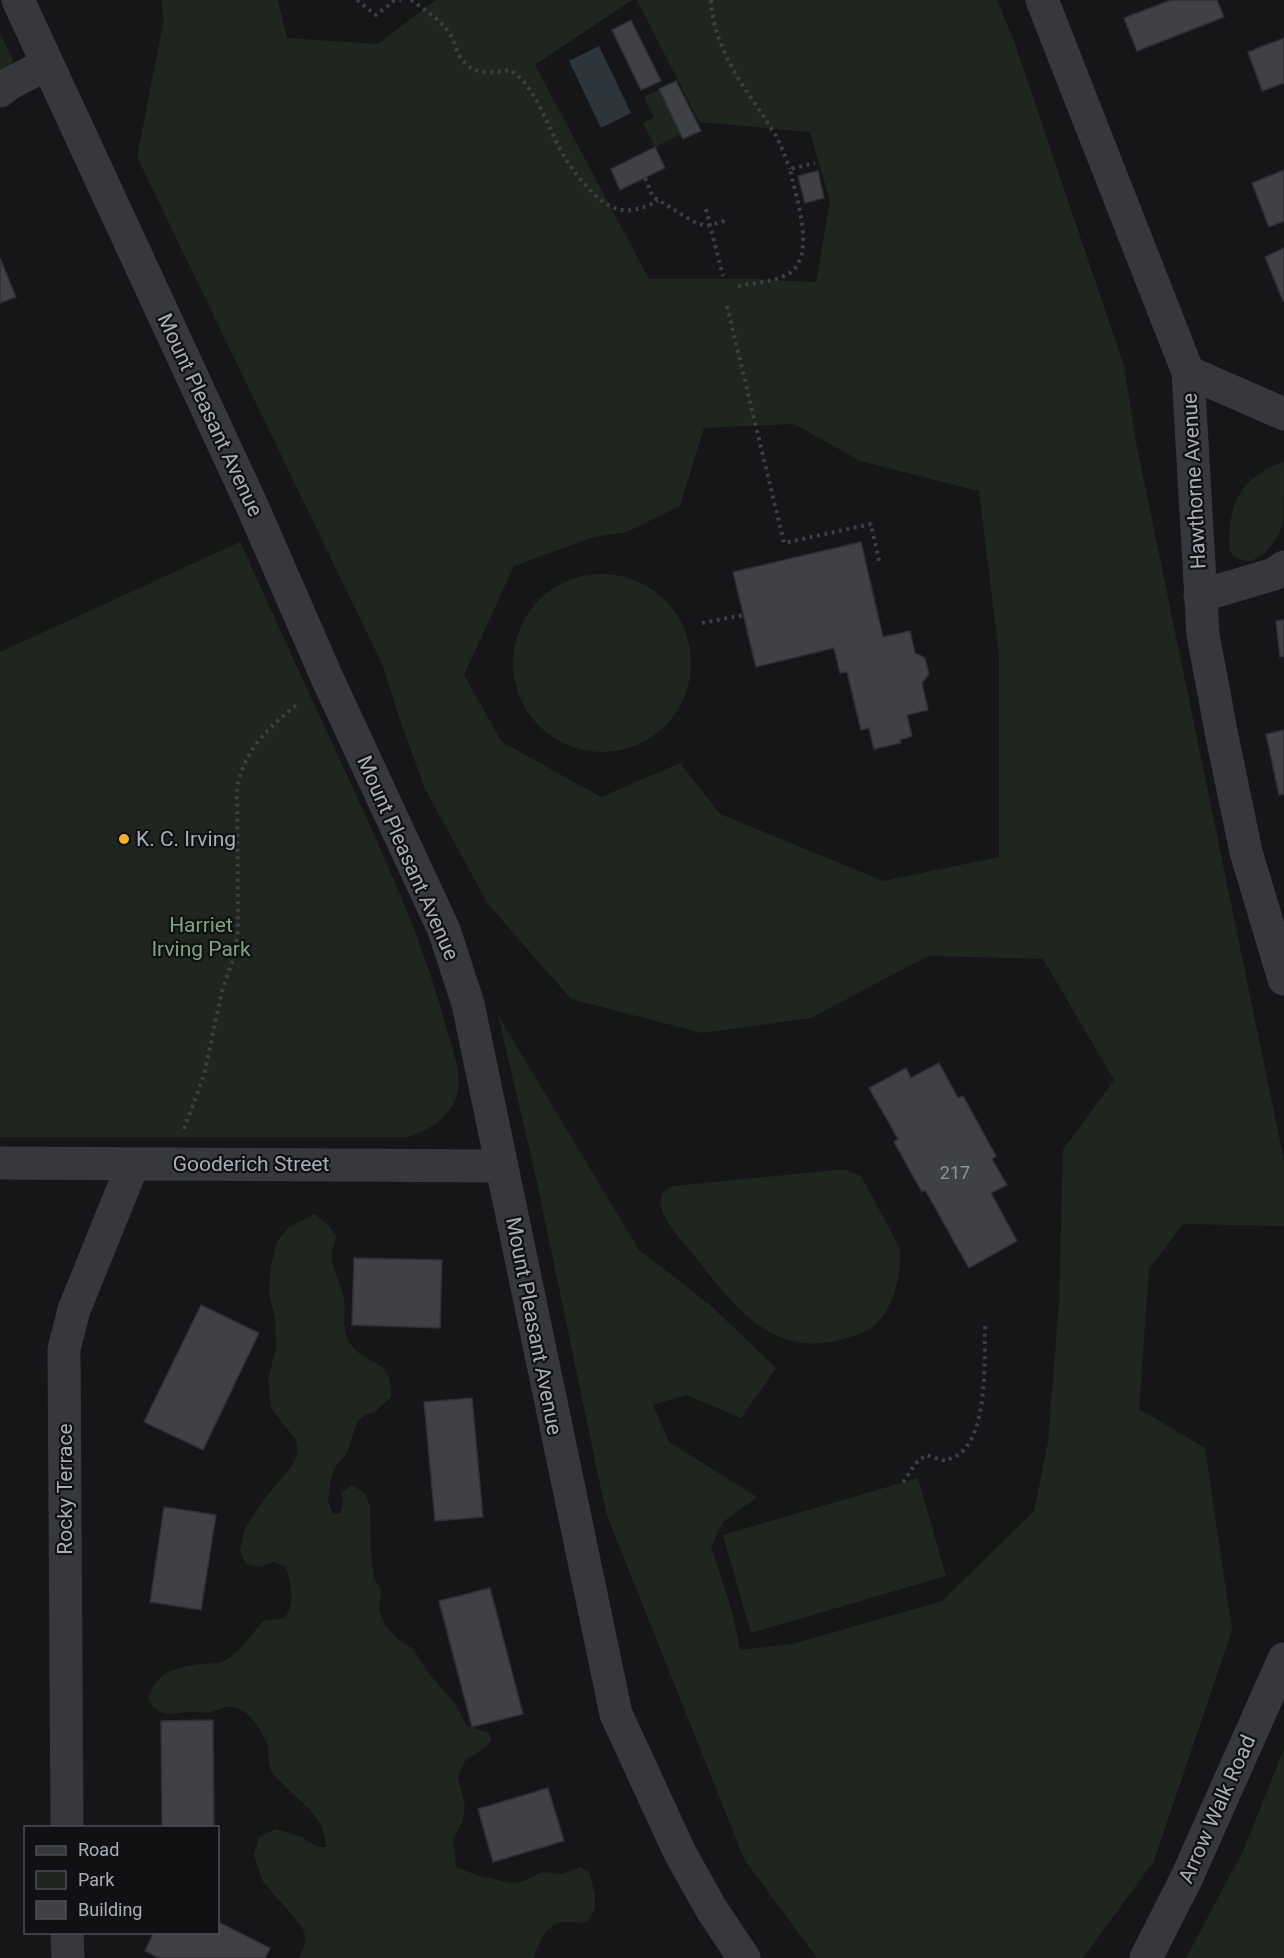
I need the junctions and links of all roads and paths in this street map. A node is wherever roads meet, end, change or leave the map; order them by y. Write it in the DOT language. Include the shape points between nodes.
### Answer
graph roads {
  1 [pos="4,0"];
  2 [pos="18,0"];
  3 [pos="357,0"];
  4 [pos="401,0"];
  5 [pos="411,0"];
  6 [pos="711,0"];
  7 [pos="1042,0"];
  8 [pos="0,2"];
  9 [pos="47,64"];
  10 [pos="0,91"];
  11 [pos="815,163"];
  12 [pos="790,169"];
  13 [pos="645,178"];
  14 [pos="658,201"];
  15 [pos="706,209"];
  16 [pos="728,220"];
  17 [pos="710,226"];
  18 [pos="723,276"];
  19 [pos="738,286"];
  20 [pos="727,306"];
  21 [pos="1188,372"];
  22 [pos="1284,414"];
  23 [pos="880,565"];
  24 [pos="1284,567"];
  25 [pos="1200,596"];
  26 [pos="744,615"];
  27 [pos="702,623"];
  28 [pos="328,680"];
  29 [pos="1284,979"];
  30 [pos="0,1163"];
  31 [pos="133,1164"];
  32 [pos="172,1164"];
  33 [pos="502,1166"];
  34 [pos="985,1323"];
  35 [pos="903,1482"];
  36 [pos="1284,1659"];
  37 [pos="67,1826"];
  38 [pos="68,1934"];
  39 [pos="68,1958"];
  40 [pos="744,1958"];
  41 [pos="1146,1958"];
  1 -- 8 [label="street"];
  2 -- 9 [label="street, Mount Pleasant Avenue"];
  3 -- 4 [label="path" via="376,15"];
  5 -- 14 [label="path" via="450,34 459,55 474,69 490,74 509,70 524,82 572,169 598,198 619,211 631,212"];
  6 -- 12 [label="path" via="724,52 775,136"];
  7 -- 21 [label="street, Hawthorne Avenue"];
  9 -- 10 [label="street"];
  9 -- 28 [label="street, Mount Pleasant Avenue" via="248,497"];
  11 -- 12 [label="path"];
  12 -- 19 [label="path" via="803,234 800,262 787,274"];
  13 -- 14 [label="path"];
  14 -- 17 [label="path" via="696,223"];
  15 -- 17 [label="path"];
  16 -- 17 [label="path"];
  17 -- 18 [label="path"];
  20 -- 23 [label="path" via="784,543 871,524"];
  21 -- 22 [label="street"];
  21 -- 25 [label="street, Hawthorne Avenue"];
  24 -- 25 [label="street" via="1274,574"];
  25 -- 29 [label="street, Hawthorne Avenue" via="1205,646 1244,841"];
  26 -- 27 [label="path"];
  28 -- 32 [label="path" via="277,719 241,768 237,787 238,931 234,957 222,991 204,1075"];
  28 -- 33 [label="street, Mount Pleasant Avenue" via="444,930 468,1004"];
  30 -- 31 [label="street, Gooderich Street"];
  31 -- 32 [label="street, Gooderich Street"];
  31 -- 37 [label="street, Rocky Terrace" via="74,1310 64,1349"];
  32 -- 33 [label="street, Gooderich Street"];
  33 -- 40 [label="street, Mount Pleasant Avenue" via="616,1713 680,1853"];
  34 -- 35 [label="path" via="981,1415 972,1436 959,1454 945,1461 926,1455 916,1462"];
  36 -- 41 [label="street, Arrow Walk Road" via="1187,1877"];
  38 -- 39 [label="street"];
}
